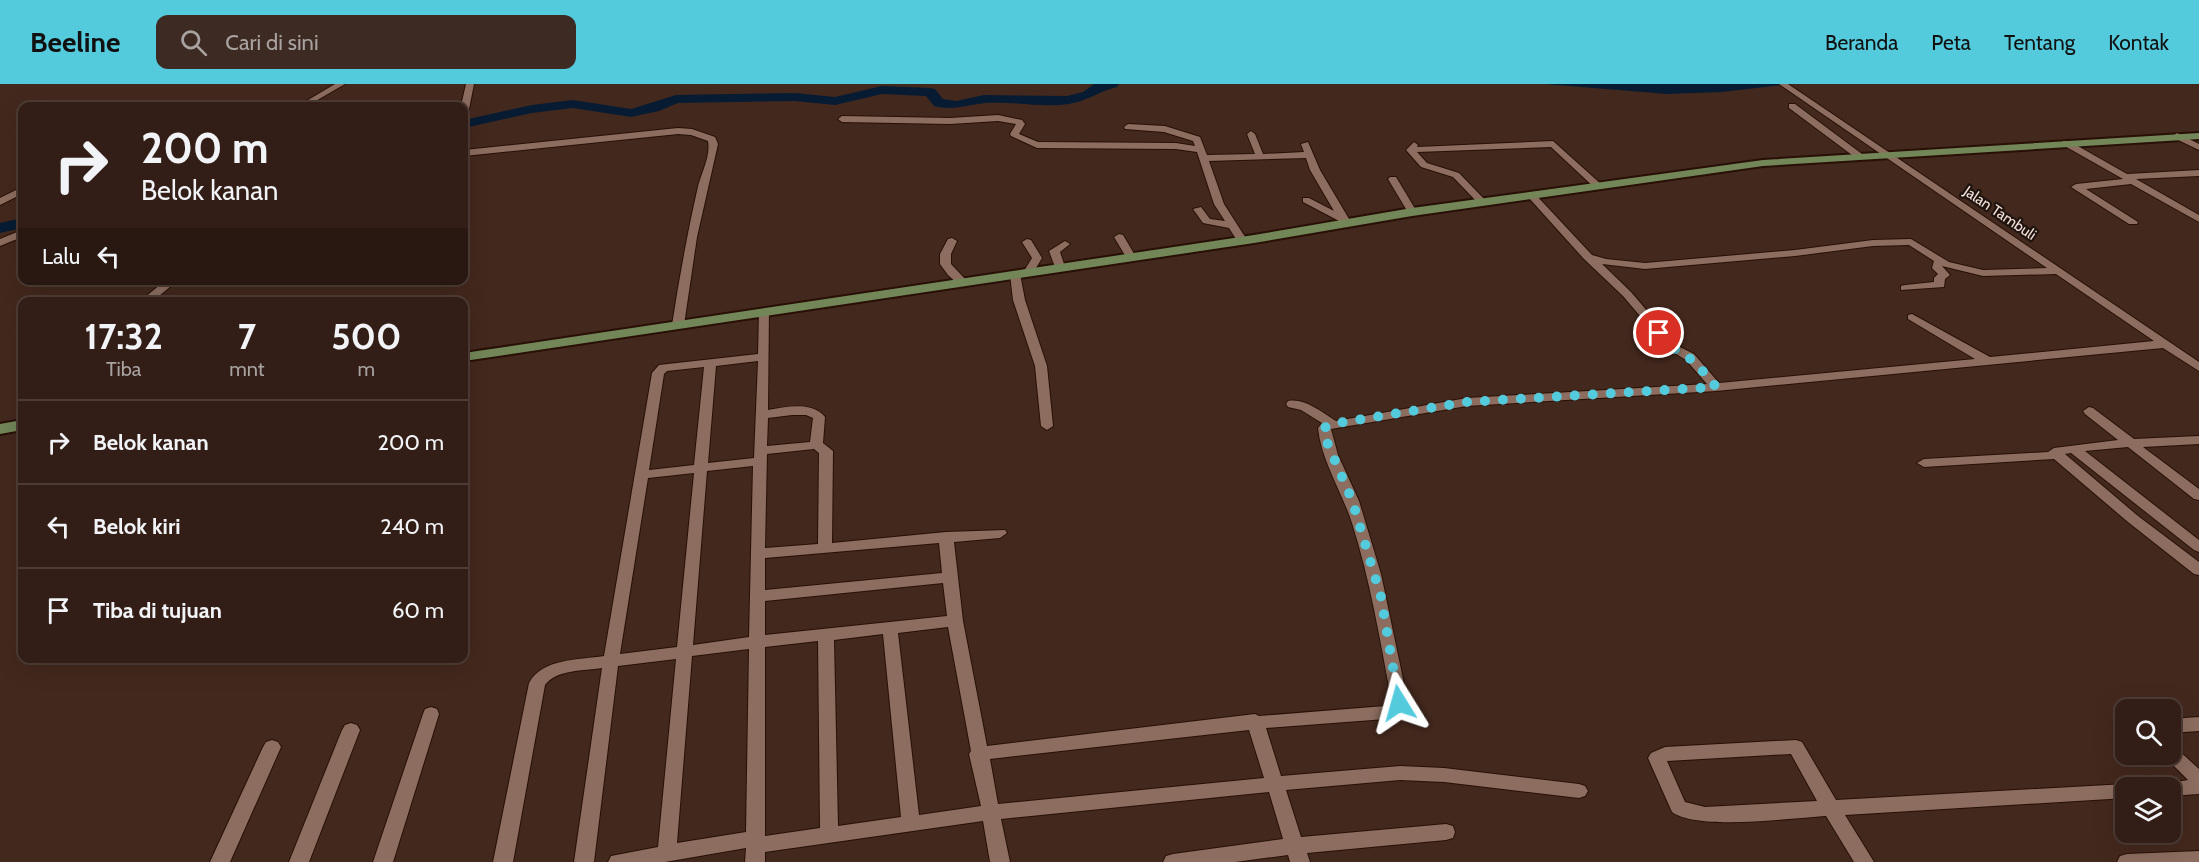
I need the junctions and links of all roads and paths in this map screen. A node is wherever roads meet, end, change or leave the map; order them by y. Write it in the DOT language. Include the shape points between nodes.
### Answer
graph roads {
  1 [pos="341,84"];
  2 [pos="470,84"];
  3 [pos="1784,85"];
  4 [pos="309,102"];
  5 [pos="466,102"];
  6 [pos="1792,106"];
  7 [pos="842,119"];
  8 [pos="1128,127"];
  9 [pos="1251,134"];
  10 [pos="2199,135"];
  11 [pos="2177,136"];
  12 [pos="2066,143"];
  13 [pos="1305,144"];
  14 [pos="2199,147"];
  15 [pos="468,153"];
  16 [pos="1202,154"];
  17 [pos="1885,154"];
  18 [pos="1309,155"];
  19 [pos="1260,156"];
  20 [pos="1859,156"];
  21 [pos="2199,173"];
  22 [pos="1393,179"];
  23 [pos="2130,179"];
  24 [pos="1599,187"];
  25 [pos="0,190"];
  26 [pos="18,190"];
  27 [pos="18,192"];
  28 [pos="1532,196"];
  29 [pos="1306,200"];
  30 [pos="0,202"];
  31 [pos="1483,203"];
  32 [pos="2178,207"];
  33 [pos="2199,207"];
  34 [pos="1198,208"];
  35 [pos="1412,212"];
  36 [pos="2199,219"];
  37 [pos="1345,222"];
  38 [pos="2133,222"];
  39 [pos="1232,225"];
  40 [pos="18,236"];
  41 [pos="1119,237"];
  42 [pos="1242,240"];
  43 [pos="952,241"];
  44 [pos="1027,242"];
  45 [pos="0,243"];
  46 [pos="1065,243"];
  47 [pos="1588,256"];
  48 [pos="1131,257"];
  49 [pos="1940,262"];
  50 [pos="1060,267"];
  51 [pos="1029,271"];
  52 [pos="2058,271"];
  53 [pos="1015,274"];
  54 [pos="962,282"];
  55 [pos="166,285"];
  56 [pos="1905,288"];
  57 [pos="151,297"];
  58 [pos="765,312"];
  59 [pos="1912,317"];
  60 [pos="678,325"];
  61 [pos="2164,344"];
  62 [pos="468,356"];
  63 [pos="764,357"];
  64 [pos="1986,360"];
  65 [pos="711,363"];
  66 [pos="2199,367"];
  67 [pos="1716,387"];
  68 [pos="1292,404"];
  69 [pos="2089,411"];
  70 [pos="762,415"];
  71 [pos="1332,424"];
  72 [pos="18,425"];
  73 [pos="1047,426"];
  74 [pos="0,429"];
  75 [pos="2199,440"];
  76 [pos="2132,444"];
  77 [pos="816,445"];
  78 [pos="2074,449"];
  79 [pos="2057,455"];
  80 [pos="761,456"];
  81 [pos="1924,464"];
  82 [pos="701,468"];
  83 [pos="641,475"];
  84 [pos="2199,496"];
  85 [pos="1000,533"];
  86 [pos="946,537"];
  87 [pos="2199,547"];
  88 [pos="825,548"];
  89 [pos="758,554"];
  90 [pos="2199,570"];
  91 [pos="950,577"];
  92 [pos="758,596"];
  93 [pos="954,621"];
  94 [pos="890,628"];
  95 [pos="826,634"];
  96 [pos="757,642"];
  97 [pos="685,651"];
  98 [pos="611,661"];
  99 [pos="431,714"];
  100 [pos="1255,721"];
  101 [pos="2199,724"];
  102 [pos="2181,725"];
  103 [pos="351,730"];
  104 [pos="272,747"];
  105 [pos="978,754"];
  106 [pos="2181,763"];
  107 [pos="2199,780"];
  108 [pos="1275,784"];
  109 [pos="2199,787"];
  110 [pos="2181,788"];
  111 [pos="1579,791"];
  112 [pos="2115,792"];
  113 [pos="1833,809"];
  114 [pos="989,813"];
  115 [pos="911,824"];
  116 [pos="1446,832"];
  117 [pos="829,835"];
  118 [pos="755,848"];
  119 [pos="667,853"];
  120 [pos="1298,854"];
  121 [pos="2199,859"];
  122 [pos="220,862"];
  123 [pos="299,862"];
  124 [pos="383,862"];
  125 [pos="503,862"];
  126 [pos="584,862"];
  127 [pos="618,862"];
  128 [pos="999,862"];
  129 [pos="1173,862"];
  130 [pos="1864,862"];
  131 [pos="2127,862"];
  1 -- 4 [label="street"];
  2 -- 5 [label="street"];
  3 -- 17 [label="street, Jalan Tambuli"];
  6 -- 20 [label="street"];
  7 -- 16 [label="street" via="998,118 1019,122 1014,134 1037,145 1176,146"];
  8 -- 16 [label="street" via="1155,128 1193,137"];
  9 -- 19 [label="street"];
  10 -- 11 [label="main road"];
  11 -- 12 [label="main road"];
  11 -- 14 [label="street"];
  12 -- 17 [label="main road"];
  12 -- 23 [label="street"];
  13 -- 18 [label="street"];
  15 -- 60 [label="street" via="678,131 712,139 715,146 687,259"];
  16 -- 19 [label="street"];
  16 -- 39 [label="street" via="1219,204"];
  17 -- 20 [label="main road"];
  17 -- 52 [label="street, Jalan Tambuli"];
  18 -- 19 [label="street"];
  18 -- 37 [label="street"];
  20 -- 24 [label="main road" via="1763,163"];
  21 -- 23 [label="street"];
  22 -- 35 [label="street"];
  23 -- 32 [label="street"];
  23 -- 38 [label="street" via="2076,187"];
  24 -- 28 [label="main road"];
  24 -- 31 [label="street" via="1553,144 1413,147 1424,165 1456,175"];
  25 -- 26 [label="street"];
  27 -- 30 [label="street"];
  28 -- 31 [label="main road"];
  28 -- 47 [label="street"];
  29 -- 37 [label="street"];
  31 -- 35 [label="main road"];
  32 -- 33 [label="street"];
  32 -- 36 [label="street"];
  34 -- 39 [label="street" via="1207,221"];
  35 -- 37 [label="main road"];
  37 -- 42 [label="main road"];
  39 -- 42 [label="street"];
  40 -- 45 [label="street"];
  41 -- 48 [label="street"];
  42 -- 48 [label="main road"];
  43 -- 54 [label="street" via="944,259 951,274"];
  44 -- 51 [label="street" via="1036,258"];
  46 -- 50 [label="street" via="1054,251"];
  47 -- 49 [label="street" via="1605,262 1646,266 1911,242"];
  47 -- 67 [label="street" via="1672,347 1690,357"];
  48 -- 50 [label="main road"];
  49 -- 52 [label="street" via="1990,274"];
  49 -- 56 [label="street" via="1936,266 1945,275 1940,278 1940,285"];
  50 -- 51 [label="main road"];
  51 -- 53 [label="main road"];
  52 -- 61 [label="street, Jalan Tambuli"];
  53 -- 54 [label="main road"];
  53 -- 73 [label="street" via="1019,300 1041,366"];
  54 -- 58 [label="main road"];
  55 -- 57 [label="street"];
  58 -- 60 [label="main road"];
  58 -- 63 [label="street"];
  59 -- 64 [label="street"];
  60 -- 62 [label="main road"];
  61 -- 64 [label="street"];
  61 -- 66 [label="street, Jalan Tambuli"];
  63 -- 65 [label="street"];
  63 -- 70 [label="street"];
  64 -- 67 [label="street"];
  65 -- 82 [label="street"];
  65 -- 83 [label="street" via="663,368 657,373"];
  67 -- 71 [label="street" via="1467,402"];
  68 -- 71 [label="street" via="1305,407"];
  69 -- 76 [label="street"];
  70 -- 77 [label="street" via="802,411 817,414"];
  70 -- 80 [label="street"];
  71 -- 100 [label="street" via="1324,428 1324,433 1352,500 1381,597 1399,703 1386,712"];
  72 -- 74 [label="main road"];
  75 -- 76 [label="street"];
  76 -- 78 [label="street"];
  76 -- 84 [label="street"];
  77 -- 80 [label="street"];
  77 -- 88 [label="street" via="826,451"];
  78 -- 79 [label="street" via="2054,452"];
  78 -- 87 [label="street"];
  79 -- 81 [label="street"];
  79 -- 90 [label="street"];
  80 -- 82 [label="street"];
  80 -- 89 [label="street"];
  82 -- 83 [label="street"];
  82 -- 97 [label="street"];
  83 -- 98 [label="street"];
  85 -- 86 [label="street"];
  86 -- 88 [label="street"];
  86 -- 91 [label="street"];
  88 -- 89 [label="street"];
  89 -- 92 [label="street"];
  91 -- 92 [label="street"];
  91 -- 93 [label="street"];
  92 -- 96 [label="street"];
  93 -- 94 [label="street"];
  93 -- 105 [label="street"];
  94 -- 95 [label="street"];
  94 -- 115 [label="street"];
  95 -- 96 [label="street"];
  95 -- 117 [label="street"];
  96 -- 97 [label="street"];
  96 -- 118 [label="street"];
  97 -- 98 [label="street"];
  97 -- 119 [label="street"];
  98 -- 125 [label="street" via="560,668 540,677"];
  98 -- 126 [label="street"];
  99 -- 124 [label="street"];
  100 -- 105 [label="street"];
  100 -- 108 [label="street"];
  101 -- 102 [label="street"];
  103 -- 123 [label="street"];
  104 -- 122 [label="street"];
  105 -- 114 [label="street"];
  106 -- 107 [label="street"];
  108 -- 111 [label="street" via="1400,773 1444,774"];
  108 -- 114 [label="street"];
  108 -- 120 [label="street"];
  109 -- 110 [label="street"];
  112 -- 113 [label="street"];
  113 -- 113 [label="street" via="1796,747 1665,754 1657,758 1672,798 1684,812 1705,815"];
  113 -- 130 [label="street"];
  114 -- 115 [label="street"];
  114 -- 128 [label="street"];
  115 -- 117 [label="street"];
  116 -- 120 [label="street"];
  117 -- 118 [label="street"];
  118 -- 119 [label="street"];
  119 -- 127 [label="street"];
  120 -- 129 [label="street"];
  121 -- 131 [label="street"];
}
